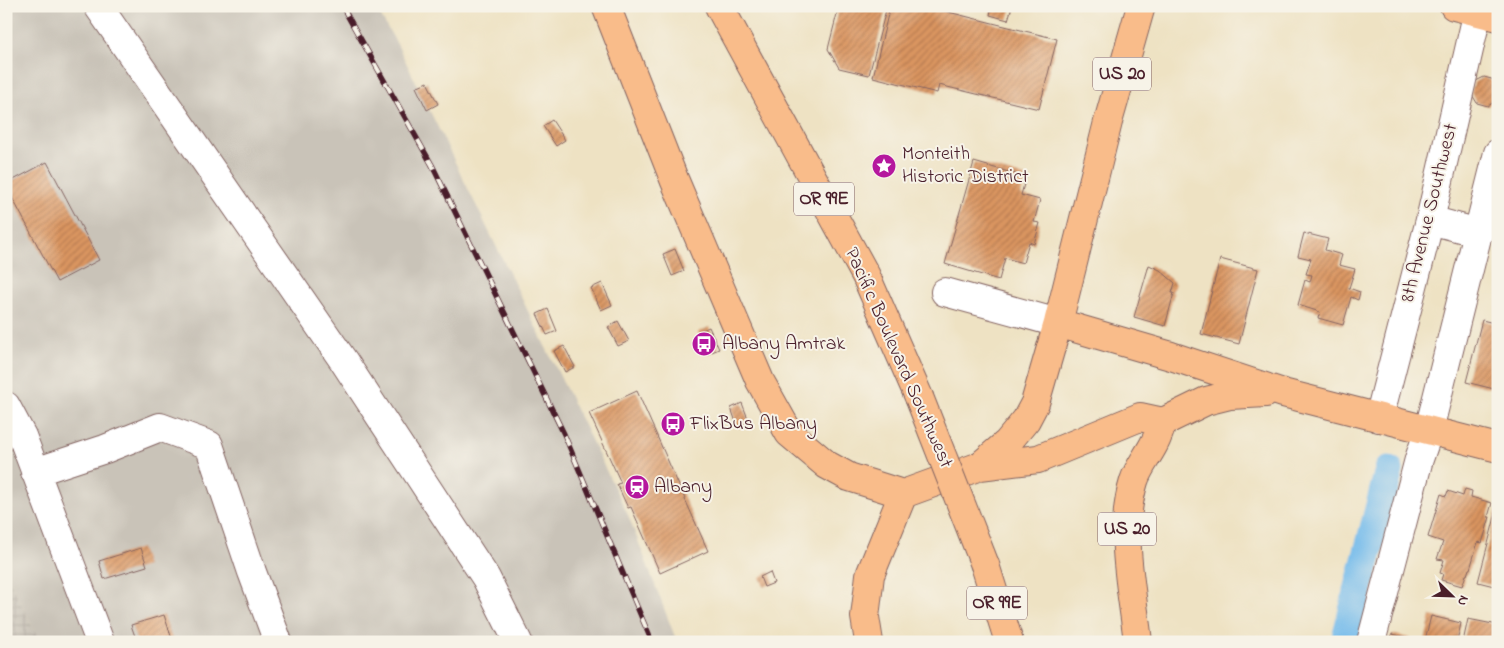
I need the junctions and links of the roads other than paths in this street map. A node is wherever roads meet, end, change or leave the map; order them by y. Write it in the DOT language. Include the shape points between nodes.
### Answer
graph roads {
  1 [pos="98,6"];
  2 [pos="606,6"];
  3 [pos="719,6"];
  4 [pos="1141,6"];
  5 [pos="1477,10"];
  6 [pos="1498,153"];
  7 [pos="1430,220"];
  8 [pos="1479,233"];
  9 [pos="945,292"];
  10 [pos="1058,323"];
  11 [pos="1283,392"];
  12 [pos="6,406"];
  13 [pos="1379,418"];
  14 [pos="1163,422"];
  15 [pos="1429,430"];
  16 [pos="1498,448"];
  17 [pos="980,466"];
  18 [pos="35,472"];
  19 [pos="903,494"];
  20 [pos="100,642"];
  21 [pos="278,642"];
  22 [pos="518,642"];
  23 [pos="869,642"];
  24 [pos="1009,642"];
  25 [pos="1138,642"];
  26 [pos="1371,642"];
  1 -- 22 [label="street" via="343,360 486,578"];
  2 -- 19 [label="highway" via="674,179 760,381 789,433 827,465 849,477"];
  3 -- 24 [label="highway, Pacific Boulevard Southwest / OR 99E, bridge" via="866,276 919,397 985,565"];
  4 -- 10 [label="highway, US 20" via="1108,122"];
  5 -- 7 [label="street, 8th Avenue Southwest"];
  6 -- 8 [label="street"];
  7 -- 8 [label="street"];
  7 -- 13 [label="street, 8th Avenue Southwest"];
  8 -- 15 [label="street"];
  9 -- 10 [label="street"];
  10 -- 11 [label="highway"];
  10 -- 17 [label="highway, US 20" via="1035,403 1026,420 1007,443"];
  11 -- 13 [label="highway"];
  11 -- 14 [label="highway" via="1206,400"];
  12 -- 18 [label="street" via="22,436"];
  13 -- 15 [label="highway"];
  14 -- 17 [label="highway" via="1140,417 1038,459"];
  14 -- 25 [label="highway, US 20" via="1137,474 1126,523"];
  15 -- 16 [label="highway"];
  15 -- 26 [label="street" via="1418,459"];
  17 -- 19 [label="highway, US 20"];
  18 -- 20 [label="street"];
  18 -- 21 [label="street" via="160,427 209,445"];
  19 -- 23 [label="highway" via="870,575 865,617"];
}
